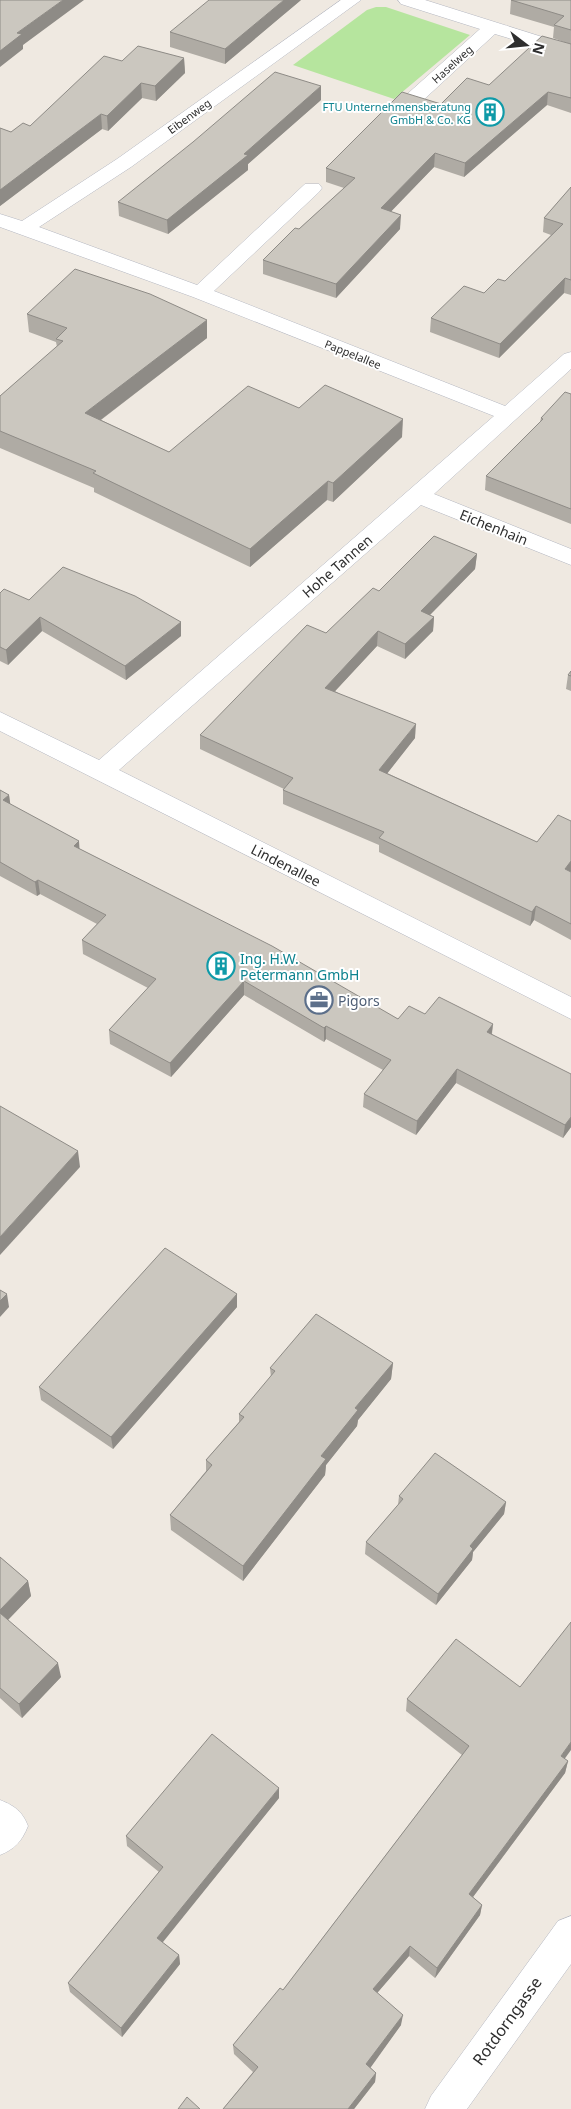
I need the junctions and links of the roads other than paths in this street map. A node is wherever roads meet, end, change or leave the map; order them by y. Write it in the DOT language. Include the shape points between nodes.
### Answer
graph roads {
  1 [pos="352,0"];
  2 [pos="407,0"];
  3 [pos="492,27"];
  4 [pos="571,52"];
  5 [pos="412,100"];
  6 [pos="312,188"];
  7 [pos="0,220"];
  8 [pos="23,229"];
  9 [pos="200,293"];
  10 [pos="571,358"];
  11 [pos="507,414"];
  12 [pos="418,496"];
  13 [pos="571,558"];
  14 [pos="0,722"];
  15 [pos="101,772"];
  16 [pos="571,1009"];
  17 [pos="571,1934"];
  18 [pos="444,2109"];
  1 -- 8 [label="street, Eibenweg" via="124,163"];
  2 -- 3 [label="street"];
  3 -- 4 [label="street"];
  3 -- 5 [label="street, Haselweg"];
  6 -- 9 [label="street"];
  7 -- 8 [label="street, Pappelallee"];
  8 -- 9 [label="street, Pappelallee"];
  9 -- 11 [label="street, Pappelallee"];
  10 -- 11 [label="street, Hohe Tannen"];
  11 -- 12 [label="street, Hohe Tannen"];
  12 -- 13 [label="street, Eichenhain"];
  12 -- 15 [label="street, Hohe Tannen"];
  14 -- 15 [label="street, Lindenallee"];
  15 -- 16 [label="street, Lindenallee"];
  17 -- 18 [label="street, Rotdorngasse"];
}
